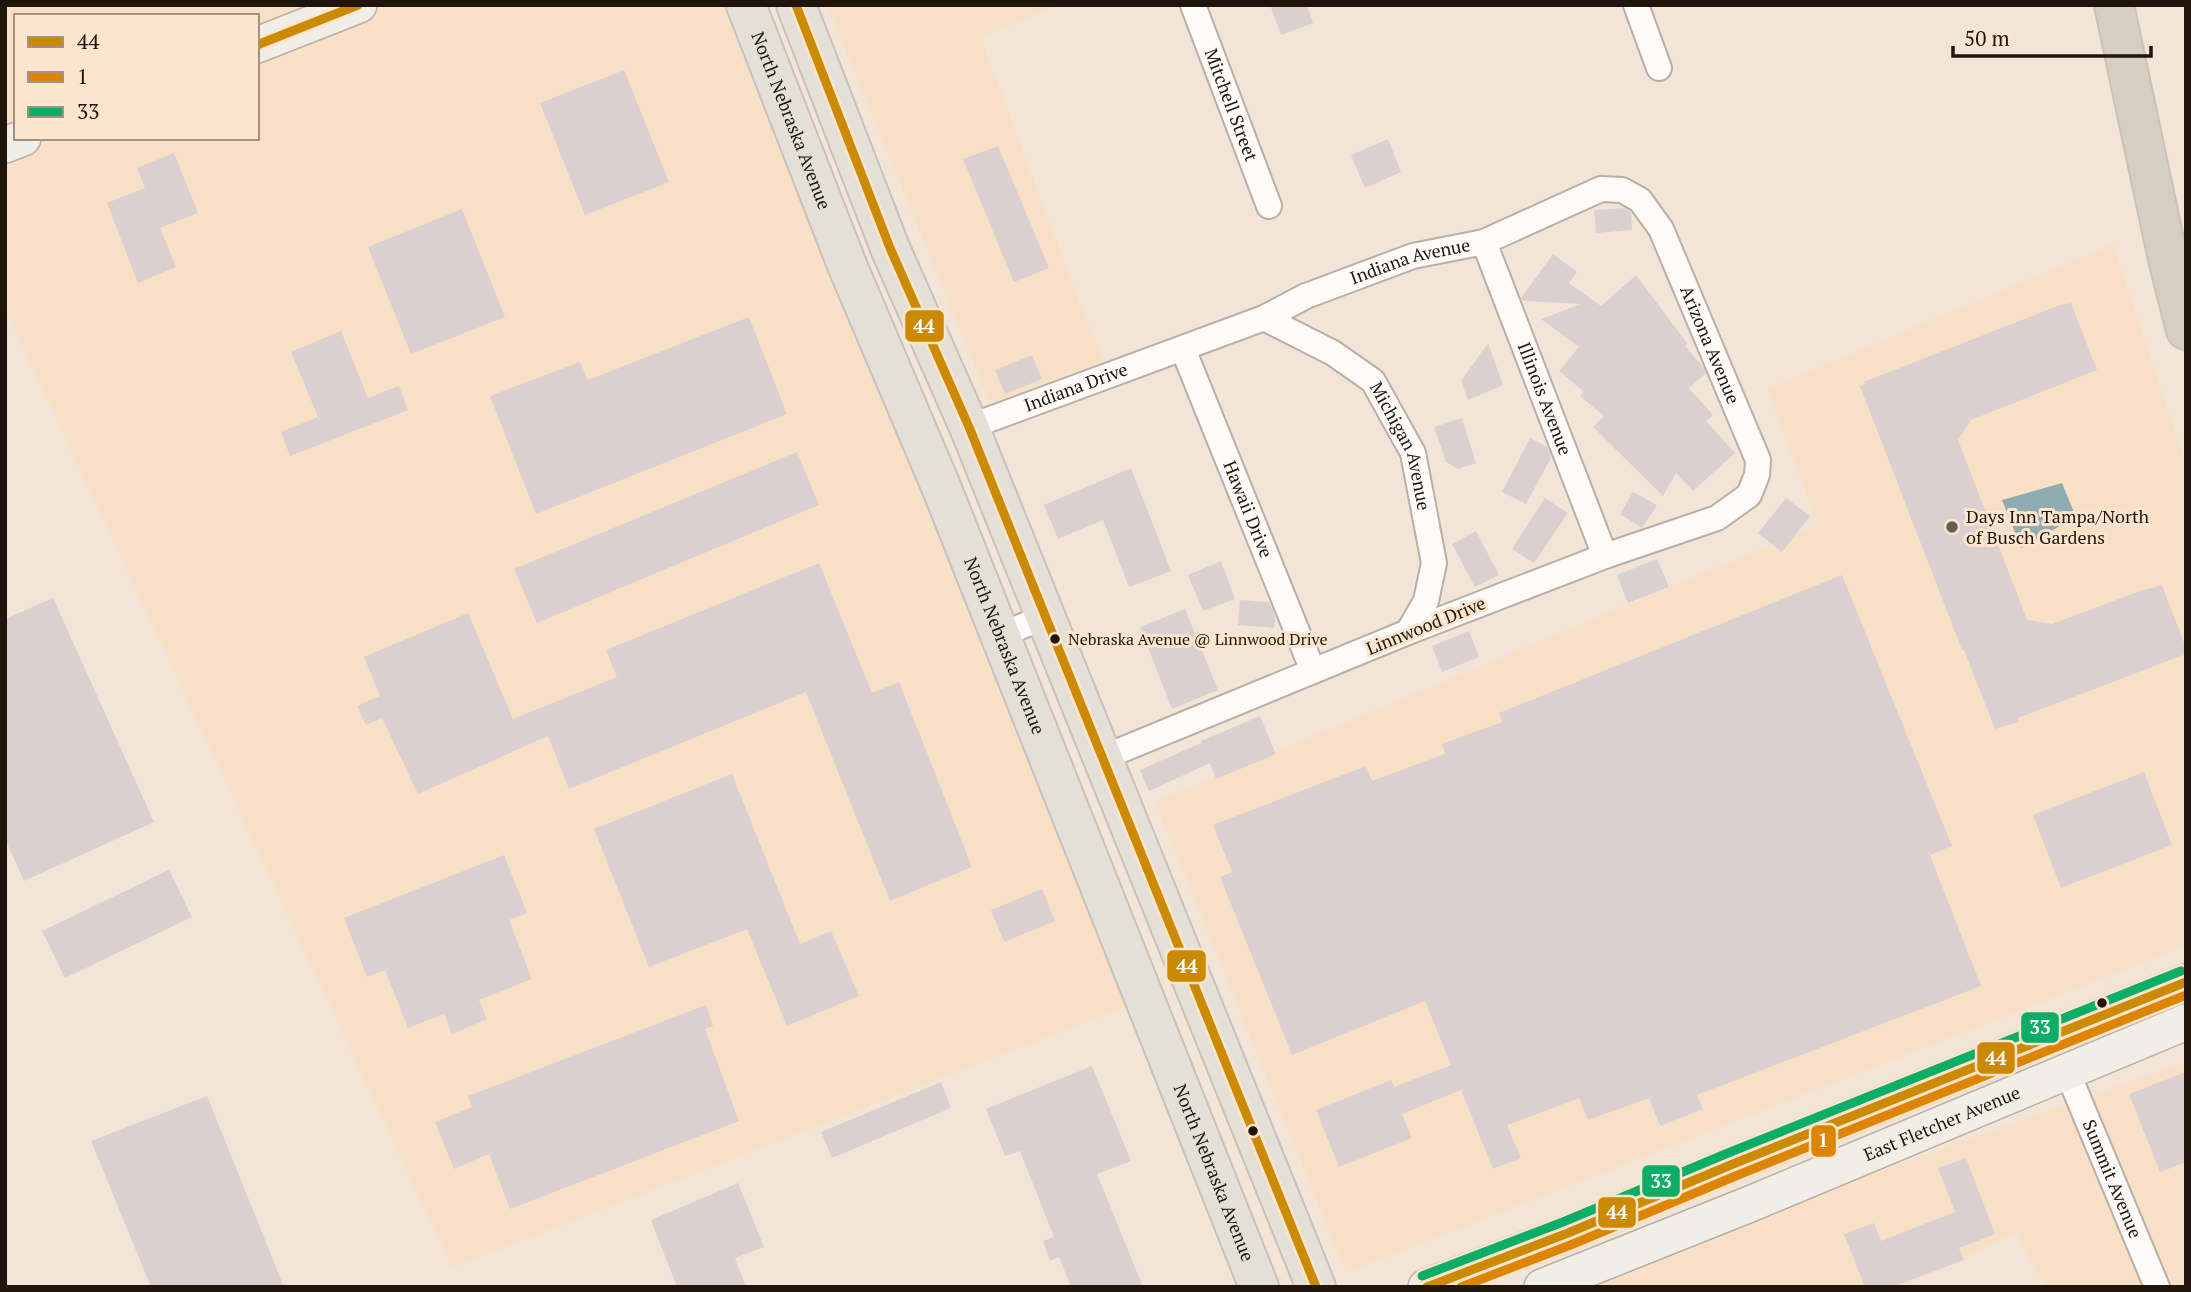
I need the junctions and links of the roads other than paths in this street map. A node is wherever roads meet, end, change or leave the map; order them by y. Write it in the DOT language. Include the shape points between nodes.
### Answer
graph roads {
  1 [pos="359,5"];
  2 [pos="746,5"];
  3 [pos="796,5"];
  4 [pos="1193,5"];
  5 [pos="1636,5"];
  6 [pos="2115,5"];
  7 [pos="259,45"];
  8 [pos="1659,68"];
  9 [pos="1640,200"];
  10 [pos="1269,206"];
  11 [pos="1484,242"];
  12 [pos="890,248"];
  13 [pos="847,265"];
  14 [pos="1264,318"];
  15 [pos="2186,330"];
  16 [pos="1183,349"];
  17 [pos="969,427"];
  18 [pos="1749,495"];
  19 [pos="1605,556"];
  20 [pos="1045,617"];
  21 [pos="1408,632"];
  22 [pos="1000,635"];
  23 [pos="1313,671"];
  24 [pos="1102,758"];
  25 [pos="2186,982"];
  26 [pos="2186,1022"];
  27 [pos="2067,1071"];
  28 [pos="1259,1287"];
  29 [pos="1316,1287"];
  30 [pos="1426,1287"];
  31 [pos="1542,1287"];
  32 [pos="2157,1287"];
  1 -- 7 [label="main road"];
  2 -- 13 [label="main road, North Nebraska Avenue"];
  3 -- 12 [label="main road"];
  4 -- 10 [label="street, Mitchell Street"];
  5 -- 8 [label="street"];
  6 -- 15 [label="highway"];
  9 -- 11 [label="street, Indiana Avenue" via="1622,190 1601,189"];
  9 -- 18 [label="street, Arizona Avenue" via="1661,229 1758,460"];
  11 -- 14 [label="street, Indiana Avenue" via="1413,256 1306,296"];
  11 -- 19 [label="street, Illinois Avenue"];
  12 -- 13 [label="street"];
  12 -- 17 [label="main road"];
  13 -- 22 [label="main road, North Nebraska Avenue"];
  14 -- 16 [label="street, Indiana Avenue"];
  14 -- 21 [label="street, Michigan Avenue" via="1333,352 1373,382 1413,453 1434,563 1426,601"];
  16 -- 17 [label="street, Indiana Drive"];
  16 -- 23 [label="street, Hawaii Drive"];
  17 -- 20 [label="main road"];
  18 -- 19 [label="street, Linnwood Drive" via="1717,518"];
  19 -- 21 [label="street, Linnwood Drive"];
  20 -- 22 [label="street"];
  20 -- 24 [label="main road"];
  21 -- 23 [label="street, Linnwood Drive"];
  22 -- 28 [label="main road, North Nebraska Avenue"];
  23 -- 24 [label="street, Linnwood Drive"];
  24 -- 29 [label="main road"];
  25 -- 30 [label="main road"];
  26 -- 27 [label="main road, East Fletcher Avenue"];
  27 -- 31 [label="main road, East Fletcher Avenue"];
  27 -- 32 [label="street, Summit Avenue"];
}
